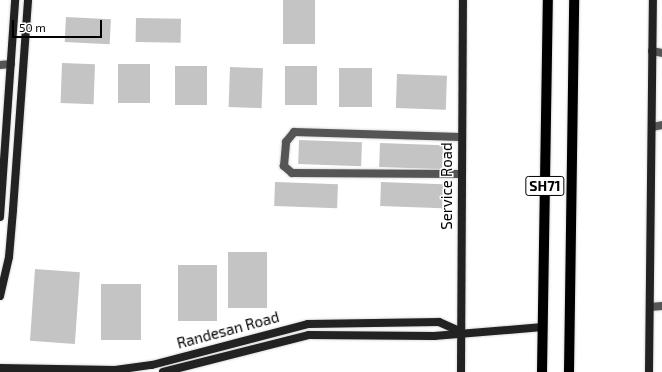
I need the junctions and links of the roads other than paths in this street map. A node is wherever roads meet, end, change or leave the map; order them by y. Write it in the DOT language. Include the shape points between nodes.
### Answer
graph roads {
  1 [pos="15,0"];
  2 [pos="28,0"];
  3 [pos="463,0"];
  4 [pos="548,0"];
  5 [pos="574,0"];
  6 [pos="653,0"];
  7 [pos="652,51"];
  8 [pos="662,54"];
  9 [pos="12,64"];
  10 [pos="0,65"];
  11 [pos="662,125"];
  12 [pos="652,127"];
  13 [pos="461,137"];
  14 [pos="461,174"];
  15 [pos="0,217"];
  16 [pos="0,296"];
  17 [pos="662,306"];
  18 [pos="650,307"];
  19 [pos="543,327"];
  20 [pos="461,332"];
  21 [pos="0,368"];
  22 [pos="163,372"];
  23 [pos="461,372"];
  24 [pos="542,372"];
  25 [pos="569,372"];
  26 [pos="649,372"];
  1 -- 9 [label="street"];
  2 -- 16 [label="street" via="14,210 9,257"];
  3 -- 13 [label="street, Service Road"];
  4 -- 19 [label="main road, SH71"];
  5 -- 25 [label="main road, SH71"];
  6 -- 7 [label="street"];
  7 -- 8 [label="street"];
  7 -- 12 [label="street"];
  9 -- 10 [label="street"];
  9 -- 15 [label="street"];
  11 -- 12 [label="street"];
  12 -- 18 [label="street"];
  13 -- 14 [label="street, Service Road"];
  13 -- 14 [label="street" via="294,132 286,142 284,166 292,173"];
  14 -- 20 [label="street, Service Road"];
  17 -- 18 [label="street"];
  18 -- 26 [label="street"];
  19 -- 20 [label="street, Randesan Road"];
  19 -- 24 [label="main road, SH71"];
  20 -- 21 [label="street, Randesan Road" via="440,322 308,324 130,368"];
  20 -- 22 [label="street, Randesan Road" via="434,336 309,335"];
  20 -- 23 [label="street, Service Road"];
}
